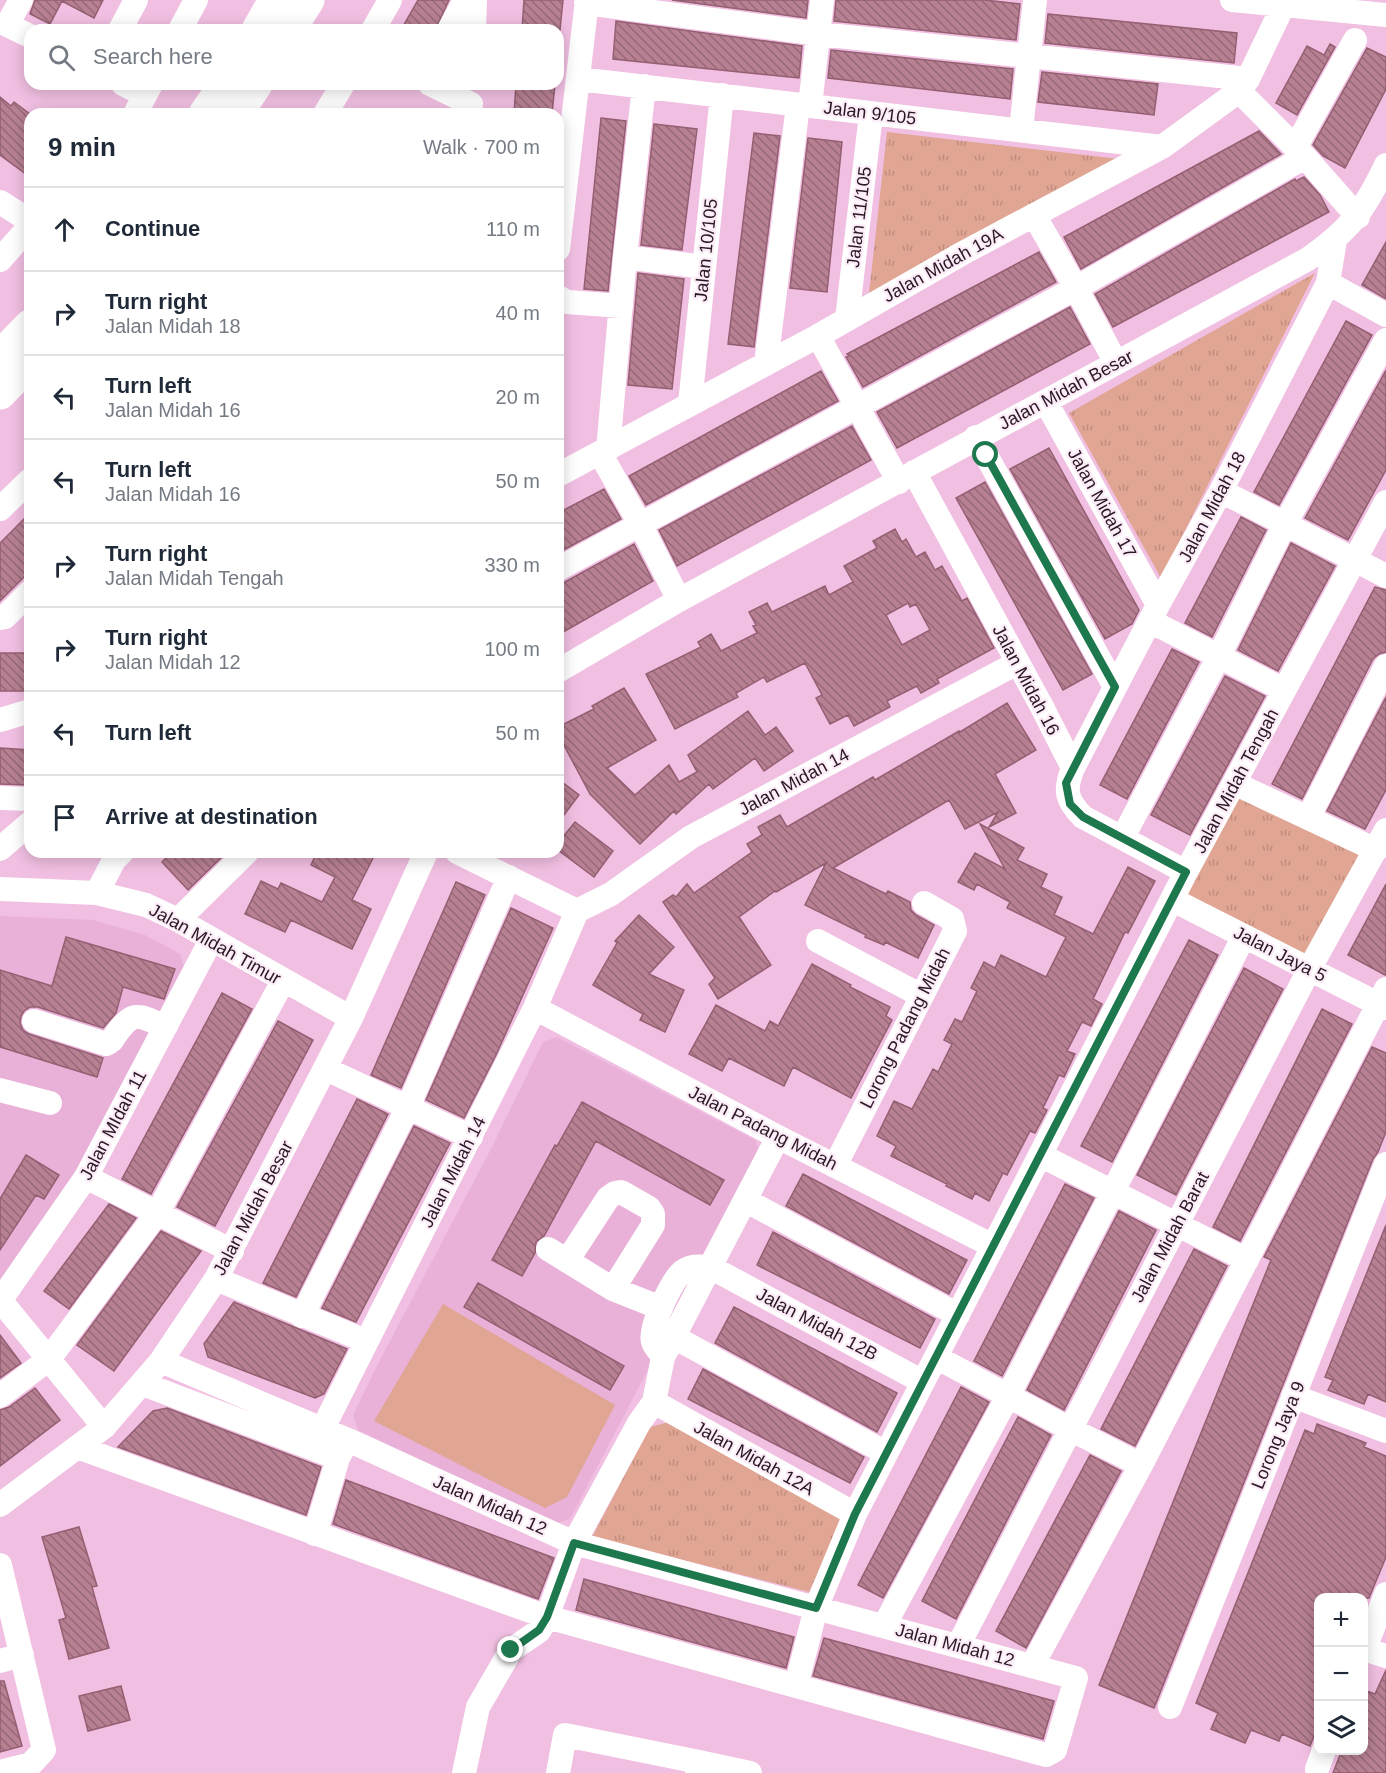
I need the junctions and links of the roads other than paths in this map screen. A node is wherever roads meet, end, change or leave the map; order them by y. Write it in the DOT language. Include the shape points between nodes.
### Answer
graph roads {
  1 [pos="21,0"];
  2 [pos="135,0"];
  3 [pos="196,0"];
  4 [pos="276,0"];
  5 [pos="308,0"];
  6 [pos="390,0"];
  7 [pos="465,0"];
  8 [pos="475,0"];
  9 [pos="822,0"];
  10 [pos="1035,0"];
  11 [pos="1232,0"];
  12 [pos="586,2"];
  13 [pos="1283,6"];
  14 [pos="1386,15"];
  15 [pos="123,24"];
  16 [pos="183,24"];
  17 [pos="262,24"];
  18 [pos="293,24"];
  19 [pos="376,24"];
  20 [pos="452,24"];
  21 [pos="474,24"];
  22 [pos="24,33"];
  23 [pos="819,34"];
  24 [pos="1355,40"];
  25 [pos="1028,56"];
  26 [pos="578,79"];
  27 [pos="1243,85"];
  28 [pos="644,86"];
  29 [pos="222,90"];
  30 [pos="252,90"];
  31 [pos="339,90"];
  32 [pos="444,90"];
  33 [pos="722,95"];
  34 [pos="471,101"];
  35 [pos="804,105"];
  36 [pos="210,108"];
  37 [pos="240,108"];
  38 [pos="329,108"];
  39 [pos="871,114"];
  40 [pos="1021,130"];
  41 [pos="564,141"];
  42 [pos="1162,147"];
  43 [pos="1300,153"];
  44 [pos="1386,165"];
  45 [pos="0,202"];
  46 [pos="1034,215"];
  47 [pos="24,217"];
  48 [pos="1358,217"];
  49 [pos="24,233"];
  50 [pos="1335,240"];
  51 [pos="625,257"];
  52 [pos="0,260"];
  53 [pos="704,267"];
  54 [pos="1328,283"];
  55 [pos="1076,288"];
  56 [pos="564,300"];
  57 [pos="621,306"];
  58 [pos="1386,315"];
  59 [pos="847,319"];
  60 [pos="24,332"];
  61 [pos="818,336"];
  62 [pos="1386,340"];
  63 [pos="0,357"];
  64 [pos="1116,363"];
  65 [pos="766,364"];
  66 [pos="24,368"];
  67 [pos="0,393"];
  68 [pos="1046,402"];
  69 [pos="690,404"];
  70 [pos="858,408"];
  71 [pos="976,437"];
  72 [pos="604,452"];
  73 [pos="564,472"];
  74 [pos="907,477"];
  75 [pos="24,486"];
  76 [pos="1221,491"];
  77 [pos="1386,502"];
  78 [pos="0,509"];
  79 [pos="1285,524"];
  80 [pos="641,526"];
  81 [pos="1355,560"];
  82 [pos="564,566"];
  83 [pos="1386,576"];
  84 [pos="24,598"];
  85 [pos="679,600"];
  86 [pos="1154,613"];
  87 [pos="0,618"];
  88 [pos="1219,656"];
  89 [pos="1017,663"];
  90 [pos="1386,666"];
  91 [pos="564,667"];
  92 [pos="1115,687"];
  93 [pos="1284,690"];
  94 [pos="24,713"];
  95 [pos="0,720"];
  96 [pos="1073,768"];
  97 [pos="1234,783"];
  98 [pos="0,798"];
  99 [pos="24,799"];
  100 [pos="1308,818"];
  101 [pos="24,828"];
  102 [pos="1123,837"];
  103 [pos="1381,840"];
  104 [pos="0,849"];
  105 [pos="116,858"];
  106 [pos="241,858"];
  107 [pos="423,858"];
  108 [pos="469,858"];
  109 [pos="1186,872"];
  110 [pos="509,877"];
  111 [pos="0,888"];
  112 [pos="97,893"];
  113 [pos="1173,900"];
  114 [pos="924,903"];
  115 [pos="578,910"];
  116 [pos="178,920"];
  117 [pos="1244,936"];
  118 [pos="211,940"];
  119 [pos="818,941"];
  120 [pos="1310,968"];
  121 [pos="283,981"];
  122 [pos="922,996"];
  123 [pos="1383,1000"];
  124 [pos="535,1008"];
  125 [pos="351,1018"];
  126 [pos="34,1021"];
  127 [pos="166,1026"];
  128 [pos="326,1069"];
  129 [pos="0,1090"];
  130 [pos="50,1103"];
  131 [pos="408,1107"];
  132 [pos="471,1137"];
  133 [pos="778,1137"];
  134 [pos="1041,1155"];
  135 [pos="1386,1164"];
  136 [pos="836,1166"];
  137 [pos="86,1176"];
  138 [pos="1112,1193"];
  139 [pos="745,1200"];
  140 [pos="158,1212"];
  141 [pos="1177,1224"];
  142 [pos="993,1246"];
  143 [pos="232,1251"];
  144 [pos="1247,1260"];
  145 [pos="710,1267"];
  146 [pos="216,1279"];
  147 [pos="613,1289"];
  148 [pos="0,1301"];
  149 [pos="661,1308"];
  150 [pos="958,1315"];
  151 [pos="302,1316"];
  152 [pos="366,1341"];
  153 [pos="668,1347"];
  154 [pos="936,1357"];
  155 [pos="49,1359"];
  156 [pos="161,1361"];
  157 [pos="923,1382"];
  158 [pos="143,1384"];
  159 [pos="0,1396"];
  160 [pos="1008,1396"];
  161 [pos="1293,1396"];
  162 [pos="654,1402"];
  163 [pos="104,1427"];
  164 [pos="1070,1429"];
  165 [pos="322,1430"];
  166 [pos="1386,1431"];
  167 [pos="77,1447"];
  168 [pos="343,1449"];
  169 [pos="886,1453"];
  170 [pos="1141,1465"];
  171 [pos="0,1505"];
  172 [pos="855,1514"];
  173 [pos="315,1534"];
  174 [pos="574,1543"];
  175 [pos="0,1564"];
  176 [pos="1386,1594"];
  177 [pos="816,1608"];
  178 [pos="547,1617"];
  179 [pos="884,1626"];
  180 [pos="958,1646"];
  181 [pos="1365,1647"];
  182 [pos="1368,1651"];
  183 [pos="1386,1656"];
  184 [pos="11,1658"];
  185 [pos="1032,1666"];
  186 [pos="796,1686"];
  187 [pos="1170,1707"];
  188 [pos="698,1768"];
  189 [pos="0,1772"];
  190 [pos="465,1773"];
  191 [pos="558,1773"];
  192 [pos="750,1773"];
  1 -- 22 [label="street" via="7,25"];
  2 -- 15 [label="street"];
  3 -- 16 [label="street"];
  4 -- 17 [label="highway"];
  5 -- 18 [label="highway"];
  6 -- 19 [label="street"];
  7 -- 20 [label="street"];
  8 -- 21 [label="street"];
  9 -- 23 [label="street"];
  10 -- 25 [label="street"];
  11 -- 13 [label="street"];
  12 -- 23 [label="street"];
  12 -- 26 [label="street"];
  13 -- 14 [label="street"];
  13 -- 27 [label="street, Jalan Midah 19A"];
  23 -- 25 [label="street"];
  23 -- 35 [label="street"];
  24 -- 43 [label="street"];
  25 -- 27 [label="street"];
  25 -- 40 [label="street"];
  26 -- 28 [label="street, Jalan 9/105"];
  26 -- 41 [label="street"];
  27 -- 42 [label="street, Jalan Midah 19A"];
  27 -- 43 [label="street"];
  28 -- 33 [label="street, Jalan 9/105"];
  28 -- 51 [label="street"];
  29 -- 36 [label="highway"];
  30 -- 37 [label="highway"];
  31 -- 38 [label="street"];
  32 -- 34 [label="street"];
  33 -- 35 [label="street, Jalan 9/105"];
  33 -- 53 [label="street, Jalan 10/105"];
  35 -- 39 [label="street, Jalan 9/105"];
  35 -- 65 [label="street"];
  39 -- 40 [label="street, Jalan 9/105"];
  39 -- 59 [label="street, Jalan 11/105"];
  40 -- 42 [label="street, Jalan 9/105"];
  42 -- 46 [label="street, Jalan Midah 19A"];
  43 -- 48 [label="street"];
  43 -- 55 [label="street"];
  44 -- 48 [label="street, Jalan Midah Besar"];
  45 -- 47 [label="street"];
  46 -- 55 [label="street"];
  46 -- 59 [label="street, Jalan Midah 19A"];
  48 -- 50 [label="street, Jalan Midah Besar"];
  49 -- 52 [label="street"];
  50 -- 54 [label="street, Jalan Midah 18"];
  50 -- 64 [label="street, Jalan Midah Besar" via="1308,259"];
  51 -- 53 [label="street"];
  51 -- 57 [label="street"];
  53 -- 69 [label="street, Jalan 10/105"];
  54 -- 58 [label="street"];
  54 -- 76 [label="street, Jalan Midah 18"];
  55 -- 64 [label="street"];
  55 -- 70 [label="street"];
  56 -- 57 [label="street"];
  57 -- 72 [label="street"];
  59 -- 61 [label="street, Jalan Midah 19A"];
  60 -- 63 [label="highway"];
  61 -- 65 [label="street, Jalan Midah 19A"];
  61 -- 70 [label="street, Jalan Midah 16"];
  62 -- 79 [label="street"];
  64 -- 68 [label="street, Jalan Midah Besar"];
  65 -- 69 [label="street, Jalan Midah 19A"];
  66 -- 67 [label="highway"];
  68 -- 71 [label="street, Jalan Midah Besar"];
  68 -- 86 [label="street, Jalan Midah 17"];
  69 -- 72 [label="street, Jalan Midah 19A"];
  70 -- 74 [label="street, Jalan Midah 16"];
  70 -- 80 [label="street"];
  71 -- 74 [label="street, Jalan Midah Besar"];
  71 -- 92 [label="street"];
  72 -- 73 [label="street, Jalan Midah 19A"];
  72 -- 80 [label="street"];
  74 -- 85 [label="street, Jalan Midah Besar"];
  74 -- 89 [label="street, Jalan Midah 16"];
  75 -- 78 [label="street"];
  76 -- 79 [label="street"];
  76 -- 86 [label="street, Jalan Midah 18"];
  77 -- 81 [label="street, Jalan Midah Tengah"];
  79 -- 81 [label="street"];
  79 -- 88 [label="street"];
  80 -- 82 [label="street"];
  80 -- 85 [label="street"];
  81 -- 83 [label="street"];
  81 -- 93 [label="street, Jalan Midah Tengah"];
  84 -- 87 [label="street"];
  85 -- 91 [label="street, Jalan Midah Besar"];
  86 -- 88 [label="street"];
  86 -- 92 [label="street, Jalan Midah 18"];
  88 -- 93 [label="street"];
  88 -- 102 [label="street"];
  89 -- 96 [label="street, Jalan Midah 16"];
  89 -- 115 [label="street, Jalan Midah 14" via="691,837 611,894"];
  90 -- 100 [label="street"];
  92 -- 96 [label="street, Jalan Midah 18"];
  93 -- 97 [label="street, Jalan Midah Tengah"];
  94 -- 95 [label="street"];
  96 -- 102 [label="street" via="1066,783 1070,804 1083,817"];
  97 -- 100 [label="street"];
  97 -- 109 [label="street, Jalan Midah Tengah"];
  98 -- 99 [label="street"];
  100 -- 103 [label="street"];
  101 -- 104 [label="street"];
  102 -- 109 [label="street"];
  103 -- 120 [label="street, Jalan Midah Barat"];
  105 -- 112 [label="street"];
  106 -- 116 [label="street"];
  107 -- 125 [label="street, Jalan Midah Besar"];
  108 -- 110 [label="street"];
  109 -- 113 [label="street, Jalan Midah Tengah"];
  110 -- 115 [label="street"];
  110 -- 131 [label="street"];
  111 -- 112 [label="street, Jalan Midah Timur"];
  112 -- 116 [label="street, Jalan Midah Timur" via="146,905"];
  113 -- 117 [label="street, Jalan Jaya 5"];
  113 -- 134 [label="street, Jalan Midah Tengah"];
  114 -- 122 [label="street, Lorong Padang Midah" via="952,919 955,931"];
  115 -- 124 [label="street, Jalan Midah 14"];
  116 -- 118 [label="street, Jalan Midah Timur"];
  117 -- 120 [label="street, Jalan Jaya 5"];
  117 -- 138 [label="street"];
  118 -- 121 [label="street, Jalan Midah Timur"];
  118 -- 127 [label="street, Jalan MIdah 11"];
  119 -- 122 [label="street"];
  120 -- 123 [label="street, Jalan Jaya 5"];
  120 -- 141 [label="street, Jalan Midah Barat"];
  121 -- 125 [label="street, Jalan Midah Timur"];
  121 -- 140 [label="street"];
  122 -- 136 [label="street, Lorong Padang Midah"];
  123 -- 144 [label="street"];
  124 -- 132 [label="street, Jalan Midah 14"];
  124 -- 133 [label="street, Jalan Padang Midah"];
  125 -- 128 [label="street, Jalan Midah Besar"];
  126 -- 127 [label="street" via="106,1044 131,1017"];
  127 -- 137 [label="street, Jalan MIdah 11"];
  128 -- 131 [label="street"];
  128 -- 143 [label="street, Jalan Midah Besar"];
  129 -- 130 [label="street"];
  131 -- 132 [label="street"];
  131 -- 151 [label="street"];
  132 -- 152 [label="street, Jalan Midah 14"];
  133 -- 136 [label="street, Jalan Padang Midah"];
  133 -- 139 [label="street"];
  134 -- 138 [label="street"];
  134 -- 142 [label="street, Jalan Midah Tengah"];
  135 -- 161 [label="street, Lorong Jaya 9"];
  136 -- 142 [label="street, Jalan Padang Midah"];
  137 -- 140 [label="street"];
  137 -- 148 [label="street, Jalan MIdah 11"];
  138 -- 141 [label="street"];
  138 -- 160 [label="street"];
  139 -- 145 [label="street"];
  139 -- 150 [label="street"];
  140 -- 143 [label="street"];
  140 -- 155 [label="street"];
  141 -- 144 [label="street"];
  141 -- 164 [label="street, Jalan Midah Barat"];
  142 -- 150 [label="street, Jalan Midah Tengah"];
  143 -- 146 [label="street, Jalan Midah Besar"];
  144 -- 170 [label="street"];
  145 -- 149 [label="street" via="693,1266 680,1272"];
  145 -- 153 [label="street"];
  145 -- 157 [label="street, Jalan Midah 12B"];
  146 -- 151 [label="street"];
  146 -- 156 [label="street, Jalan Midah Besar"];
  147 -- 147 [label="street" via="557,1255 608,1198 621,1192 649,1208 653,1225"];
  147 -- 149 [label="street"];
  148 -- 155 [label="street"];
  149 -- 153 [label="street" via="653,1324 652,1340"];
  150 -- 154 [label="street, Jalan Midah Tengah"];
  151 -- 152 [label="street"];
  152 -- 165 [label="street, Jalan Midah 14"];
  153 -- 162 [label="street"];
  153 -- 169 [label="street"];
  154 -- 157 [label="street, Jalan Midah Tengah"];
  154 -- 160 [label="street"];
  155 -- 159 [label="street"];
  155 -- 163 [label="street"];
  156 -- 158 [label="street, Jalan Midah Besar"];
  156 -- 165 [label="street, Jalan Midah 12"];
  157 -- 169 [label="street, Jalan Midah Tengah"];
  158 -- 163 [label="street, Jalan Midah Besar"];
  158 -- 168 [label="street"];
  160 -- 164 [label="street"];
  160 -- 179 [label="street"];
  161 -- 166 [label="street"];
  161 -- 187 [label="street, Lorong Jaya 9"];
  162 -- 172 [label="street, Jalan Midah 12A"];
  162 -- 174 [label="street"];
  163 -- 167 [label="street, Jalan Midah Besar"];
  164 -- 170 [label="street"];
  164 -- 180 [label="street, Jalan Midah Barat"];
  165 -- 168 [label="street, Jalan Midah 12"];
  167 -- 171 [label="street, Jalan Midah Besar"];
  167 -- 173 [label="street"];
  168 -- 173 [label="street"];
  168 -- 174 [label="street, Jalan Midah 12"];
  169 -- 172 [label="street, Jalan Midah Tengah"];
  170 -- 185 [label="street"];
  172 -- 177 [label="street, Jalan Midah Tengah"];
  173 -- 178 [label="street"];
  174 -- 177 [label="street, Jalan Midah 12"];
  174 -- 178 [label="street"];
  175 -- 184 [label="street"];
  176 -- 181 [label="street"];
  177 -- 179 [label="street, Jalan Midah 12"];
  177 -- 186 [label="street, Jalan Midah Tengah"];
  178 -- 186 [label="street"];
  178 -- 190 [label="street" via="539,1630 511,1650 478,1707"];
  179 -- 180 [label="street, Jalan Midah 12"];
  180 -- 185 [label="street, Jalan Midah 12"];
  182 -- 183 [label="street"];
  184 -- 189 [label="street" via="44,1750 31,1764"];
  185 -- 186 [label="street, Jalan Midah 12" via="1076,1678 1055,1750 1046,1755"];
  188 -- 191 [label="street" via="565,1736"];
  188 -- 192 [label="street"];
}
